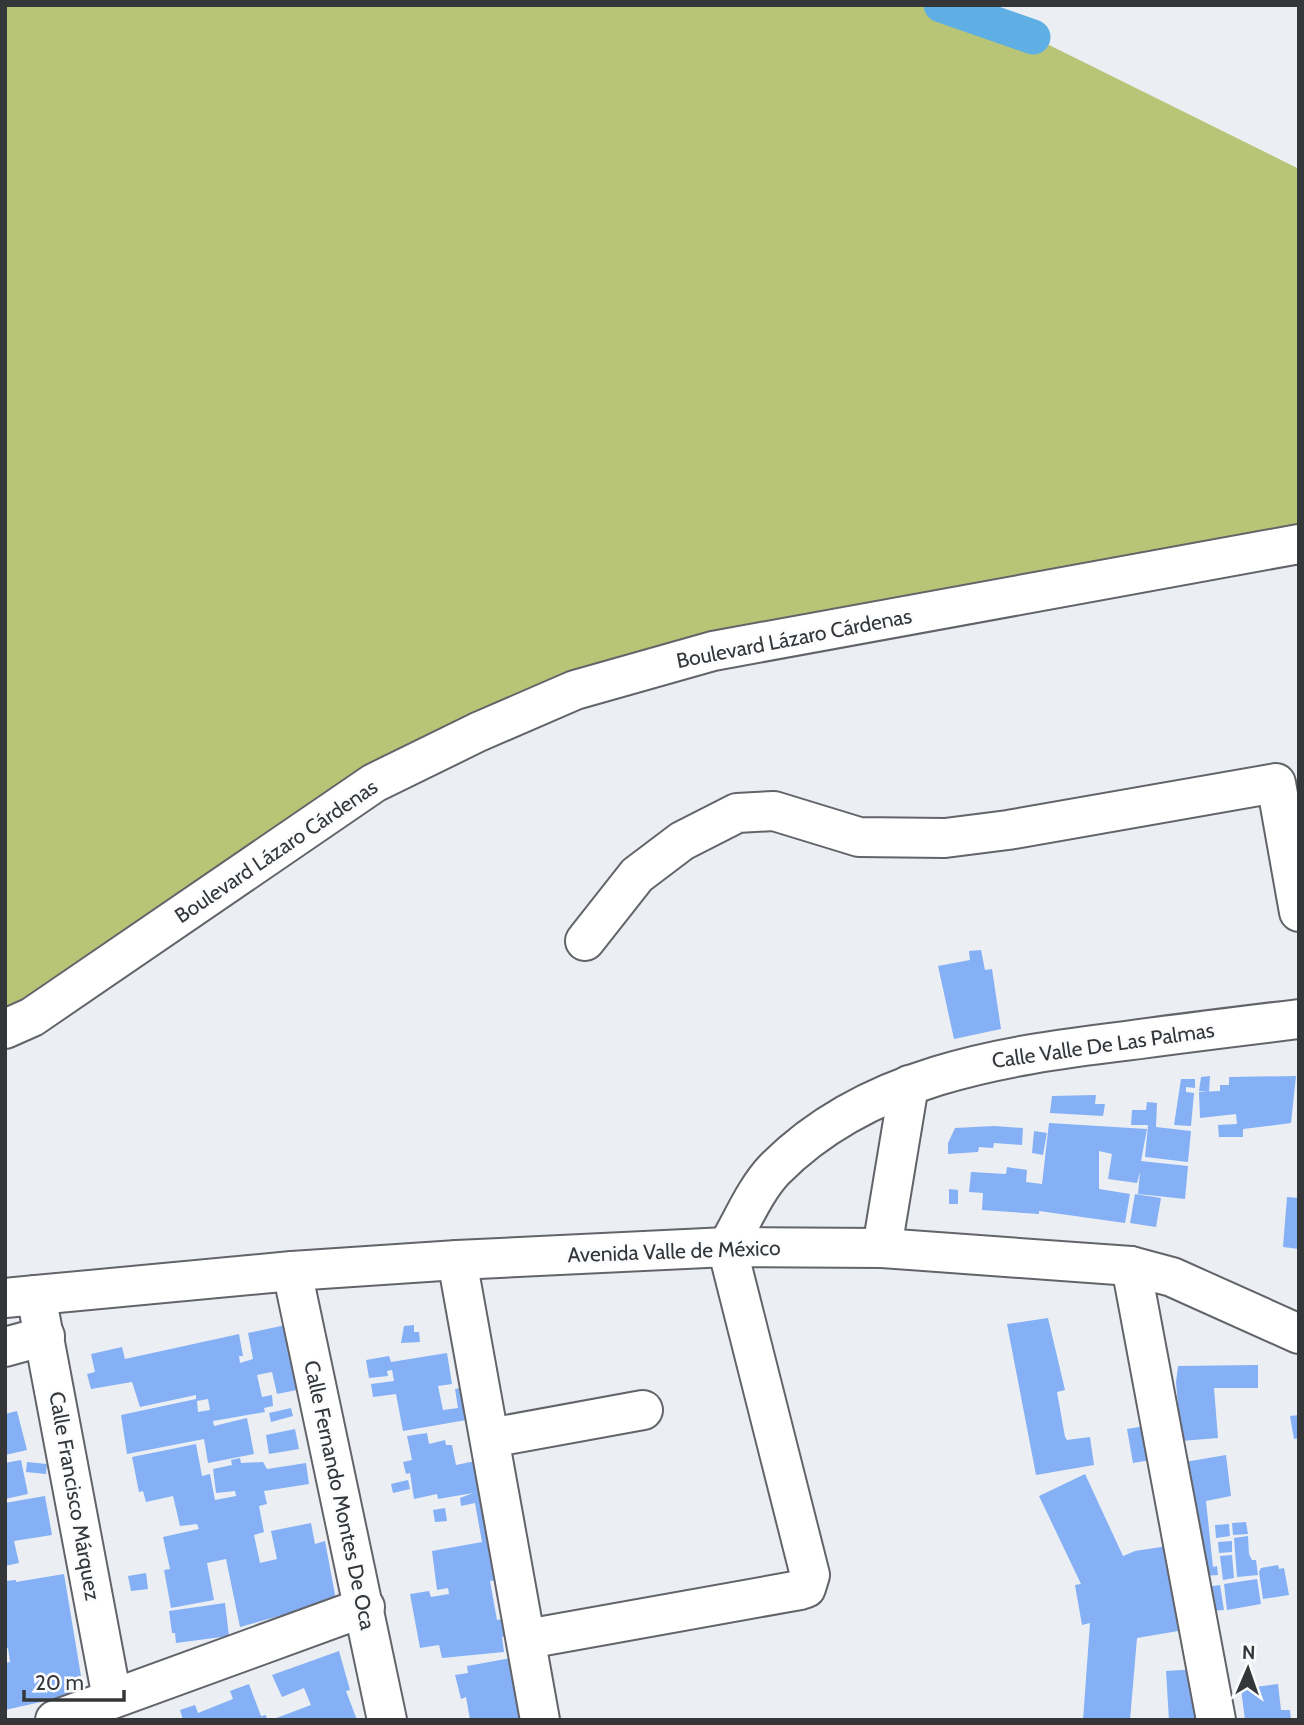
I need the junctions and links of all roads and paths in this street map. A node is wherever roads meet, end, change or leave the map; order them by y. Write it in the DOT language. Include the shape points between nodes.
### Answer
graph roads {
  1 [pos="1299,544"];
  2 [pos="1299,912"];
  3 [pos="585,941"];
  4 [pos="1299,1019"];
  5 [pos="5,1030"];
  6 [pos="909,1085"];
  7 [pos="727,1247"];
  8 [pos="882,1248"];
  9 [pos="457,1260"];
  10 [pos="1131,1266"];
  11 [pos="292,1271"];
  12 [pos="21,1296"];
  13 [pos="1299,1334"];
  14 [pos="45,1336"];
  15 [pos="5,1347"];
  16 [pos="643,1410"];
  17 [pos="490,1438"];
  18 [pos="365,1607"];
  19 [pos="527,1639"];
  20 [pos="112,1698"];
  21 [pos="55,1720"];
  22 [pos="387,1720"];
  23 [pos="540,1720"];
  24 [pos="1216,1720"];
  1 -- 5 [label="main road, Boulevard Lázaro Cárdenas" via="713,651 575,690 374,783 32,1017"];
  2 -- 3 [label="main road" via="1276,783 945,838 859,837 774,811 737,813 682,841 637,875"];
  4 -- 6 [label="main road, Calle Valle De Las Palmas" via="1057,1049 978,1063"];
  6 -- 7 [label="main road, Calle Valle De Las Palmas" via="844,1115 804,1142 771,1172"];
  6 -- 8 [label="main road"];
  7 -- 8 [label="main road, Avenida Valle de México"];
  7 -- 9 [label="main road, Avenida Valle de México"];
  7 -- 19 [label="main road" via="809,1583 800,1590"];
  8 -- 10 [label="main road, Avenida Valle de México"];
  9 -- 11 [label="main road, Avenida Valle de México"];
  9 -- 17 [label="main road"];
  10 -- 13 [label="main road, Avenida Valle de México" via="1172,1277"];
  10 -- 24 [label="main road"];
  11 -- 12 [label="main road, Avenida Valle de México"];
  11 -- 18 [label="main road, Calle Fernando Montes De Oca"];
  12 -- 14 [label="main road, Calle Francisco Márquez"];
  14 -- 15 [label="main road"];
  14 -- 20 [label="main road, Calle Francisco Márquez"];
  16 -- 17 [label="main road"];
  17 -- 19 [label="main road"];
  18 -- 20 [label="main road"];
  18 -- 22 [label="main road, Calle Fernando Montes De Oca"];
  19 -- 23 [label="main road"];
  20 -- 21 [label="main road"];
}
